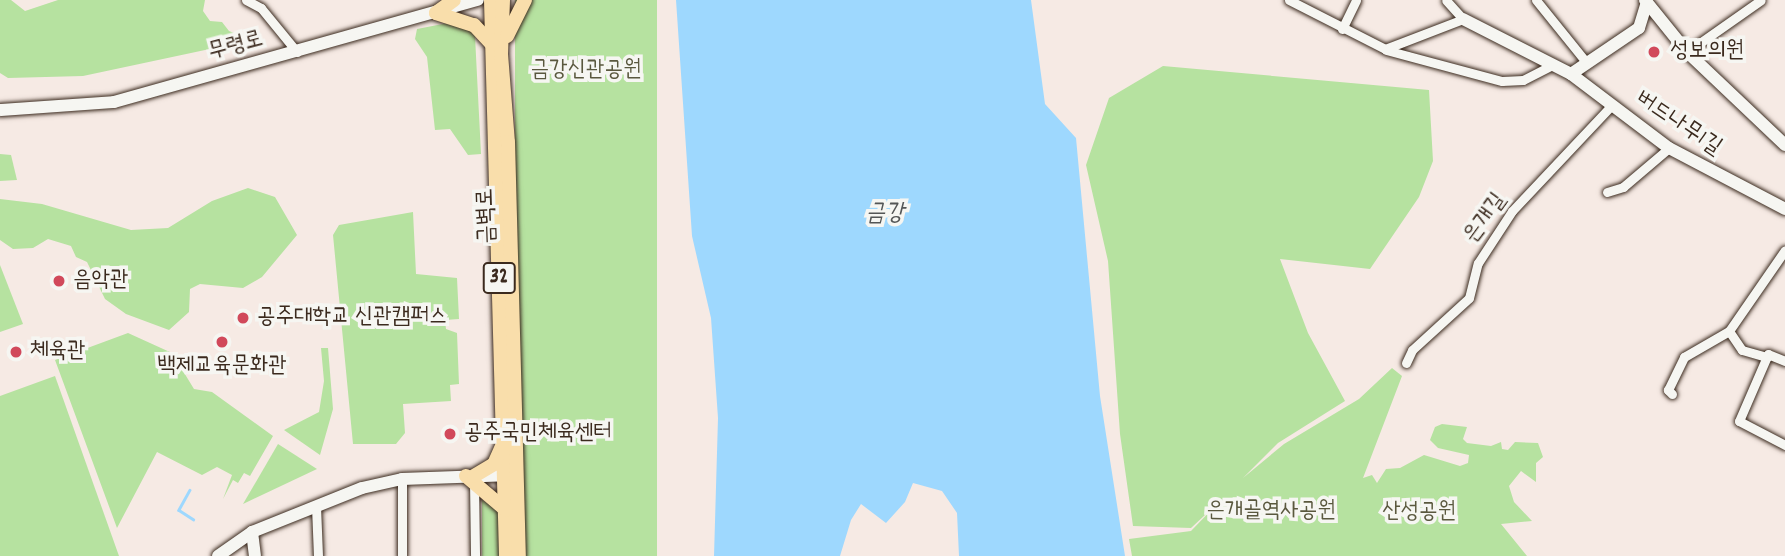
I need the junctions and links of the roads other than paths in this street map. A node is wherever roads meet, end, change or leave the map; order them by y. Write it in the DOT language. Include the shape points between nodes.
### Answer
graph roads {
  1 [pos="246,0"];
  2 [pos="454,0"];
  3 [pos="478,0"];
  4 [pos="491,0"];
  5 [pos="503,0"];
  6 [pos="525,0"];
  7 [pos="1289,0"];
  8 [pos="1356,0"];
  9 [pos="1446,0"];
  10 [pos="1536,0"];
  11 [pos="1761,0"];
  12 [pos="1647,1"];
  13 [pos="436,13"];
  14 [pos="1463,19"];
  15 [pos="1342,29"];
  16 [pos="496,49"];
  17 [pos="1385,49"];
  18 [pos="298,52"];
  19 [pos="1687,52"];
  20 [pos="1587,62"];
  21 [pos="1553,65"];
  22 [pos="1571,74"];
  23 [pos="1612,105"];
  24 [pos="1,109"];
  25 [pos="1785,145"];
  26 [pos="1669,148"];
  27 [pos="1607,192"];
  28 [pos="1785,209"];
  29 [pos="1785,250"];
  30 [pos="1729,331"];
  31 [pos="1767,357"];
  32 [pos="1785,361"];
  33 [pos="1406,363"];
  34 [pos="1672,394"];
  35 [pos="504,438"];
  36 [pos="1785,445"];
  37 [pos="511,475"];
  38 [pos="472,478"];
  39 [pos="402,479"];
  40 [pos="316,506"];
  41 [pos="506,510"];
  42 [pos="252,532"];
  43 [pos="218,556"];
  44 [pos="255,556"];
  45 [pos="318,556"];
  46 [pos="402,556"];
  47 [pos="475,556"];
  48 [pos="506,556"];
  49 [pos="519,556"];
  1 -- 18 [label="street" via="261,8"];
  2 -- 13 [label="main road"];
  3 -- 13 [label="street, 무령로"];
  4 -- 16 [label="main road, 금벽로 / 32"];
  5 -- 16 [label="main road, 금벽로 / 32"];
  6 -- 16 [label="main road"];
  7 -- 15 [label="street"];
  8 -- 15 [label="street"];
  9 -- 14 [label="street"];
  10 -- 20 [label="street"];
  11 -- 19 [label="street"];
  12 -- 19 [label="street"];
  12 -- 20 [label="street" via="1639,28"];
  13 -- 16 [label="main road" via="474,25"];
  13 -- 18 [label="street, 무령로"];
  14 -- 17 [label="street"];
  14 -- 21 [label="street, 버드나무1길"];
  15 -- 17 [label="street"];
  16 -- 35 [label="main road, 금벽로 / 32"];
  16 -- 37 [label="main road, 금벽로 / 32" via="508,142"];
  17 -- 21 [label="street" via="1502,81 1524,80"];
  18 -- 24 [label="street, 무령로" via="114,103"];
  19 -- 25 [label="street"];
  20 -- 22 [label="street"];
  21 -- 22 [label="street, 버드나무1길"];
  22 -- 23 [label="street, 버드나무1길"];
  23 -- 26 [label="street, 버드나무1길"];
  23 -- 33 [label="street, 은개길" via="1512,211 1478,263 1469,298 1412,351"];
  26 -- 27 [label="street" via="1637,177"];
  26 -- 28 [label="street, 버드나무1길"];
  29 -- 30 [label="street"];
  30 -- 31 [label="street" via="1742,350"];
  30 -- 34 [label="street" via="1684,357 1668,390"];
  31 -- 32 [label="street"];
  31 -- 36 [label="street" via="1739,421"];
  35 -- 37 [label="main road, 금벽로 / 32"];
  35 -- 38 [label="main road" via="494,464"];
  37 -- 38 [label="street"];
  37 -- 41 [label="main road, 금벽로 / 32"];
  37 -- 49 [label="main road, 금벽로 / 32"];
  38 -- 39 [label="street"];
  38 -- 41 [label="main road"];
  38 -- 47 [label="street"];
  39 -- 40 [label="street"];
  39 -- 46 [label="street"];
  40 -- 42 [label="street"];
  40 -- 45 [label="street"];
  41 -- 48 [label="main road, 금벽로 / 32"];
  42 -- 43 [label="street"];
  42 -- 44 [label="street"];
}
